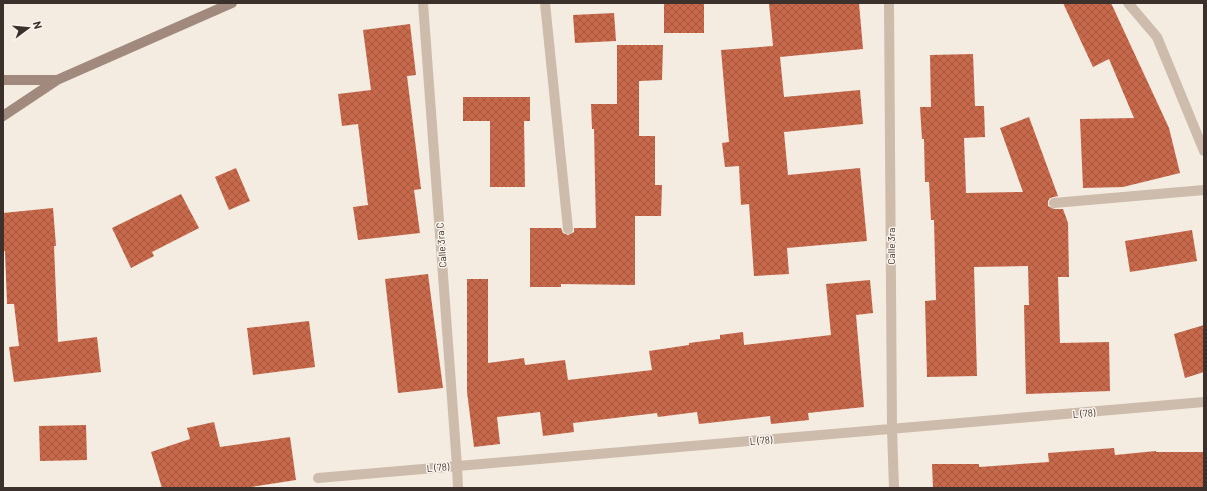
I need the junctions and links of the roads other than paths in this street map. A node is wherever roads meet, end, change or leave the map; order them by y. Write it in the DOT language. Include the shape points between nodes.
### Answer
graph roads {
  1 [pos="232,3"];
  2 [pos="423,3"];
  3 [pos="545,3"];
  4 [pos="889,3"];
  5 [pos="1128,3"];
  6 [pos="3,80"];
  7 [pos="57,80"];
  8 [pos="3,116"];
  9 [pos="1204,151"];
  10 [pos="1204,190"];
  11 [pos="1054,203"];
  12 [pos="568,229"];
  13 [pos="1204,402"];
  14 [pos="892,429"];
  15 [pos="458,466"];
  16 [pos="318,478"];
  17 [pos="458,488"];
  18 [pos="894,488"];
  1 -- 7 [label="street"];
  2 -- 15 [label="street, Calle 3ra C"];
  3 -- 12 [label="street"];
  4 -- 14 [label="street, Calle 3ra"];
  5 -- 9 [label="street" via="1157,37"];
  6 -- 7 [label="street"];
  7 -- 8 [label="street"];
  10 -- 11 [label="street"];
  13 -- 14 [label="street, L (78)"];
  14 -- 15 [label="street, L (78)"];
  14 -- 18 [label="street, Calle 3ra"];
  15 -- 16 [label="street, L (78)"];
  15 -- 17 [label="street, Calle 3ra C"];
}
